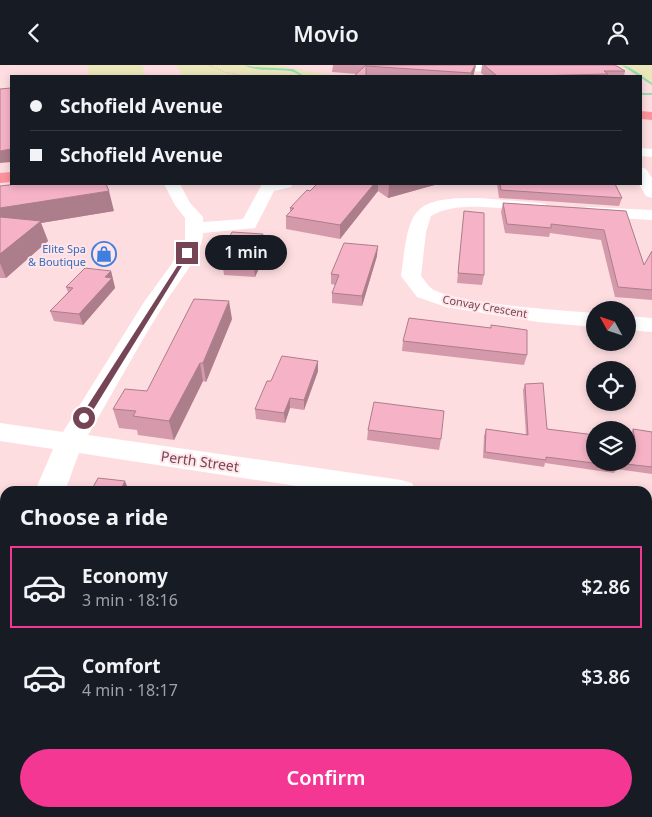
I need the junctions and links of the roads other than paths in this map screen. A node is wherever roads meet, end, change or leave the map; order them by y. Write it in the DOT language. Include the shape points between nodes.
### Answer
graph roads {
  1 [pos="392,65"];
  2 [pos="531,67"];
  3 [pos="642,174"];
  4 [pos="173,185"];
  5 [pos="279,185"];
  6 [pos="474,189"];
  7 [pos="652,193"];
  8 [pos="498,205"];
  9 [pos="556,209"];
  10 [pos="575,211"];
  11 [pos="652,215"];
  12 [pos="194,228"];
  13 [pos="586,319"];
  14 [pos="636,324"];
  15 [pos="652,325"];
  16 [pos="0,432"];
  17 [pos="70,441"];
  18 [pos="52,486"];
  19 [pos="330,486"];
  1 -- 2 [label="street" via="455,69"];
  3 -- 7 [label="street"];
  4 -- 12 [label="street" via="194,217"];
  5 -- 12 [label="street" via="268,187 249,224"];
  6 -- 8 [label="street"];
  8 -- 9 [label="street, Convay Crescent"];
  8 -- 13 [label="street, Convay Crescent" via="456,202 436,205 424,212 419,223 411,275 424,293 453,303"];
  10 -- 11 [label="street"];
  12 -- 17 [label="street" via="194,239 180,266"];
  14 -- 15 [label="street"];
  16 -- 17 [label="street, Perth Street"];
  17 -- 18 [label="street"];
  17 -- 19 [label="street, Perth Street"];
}
